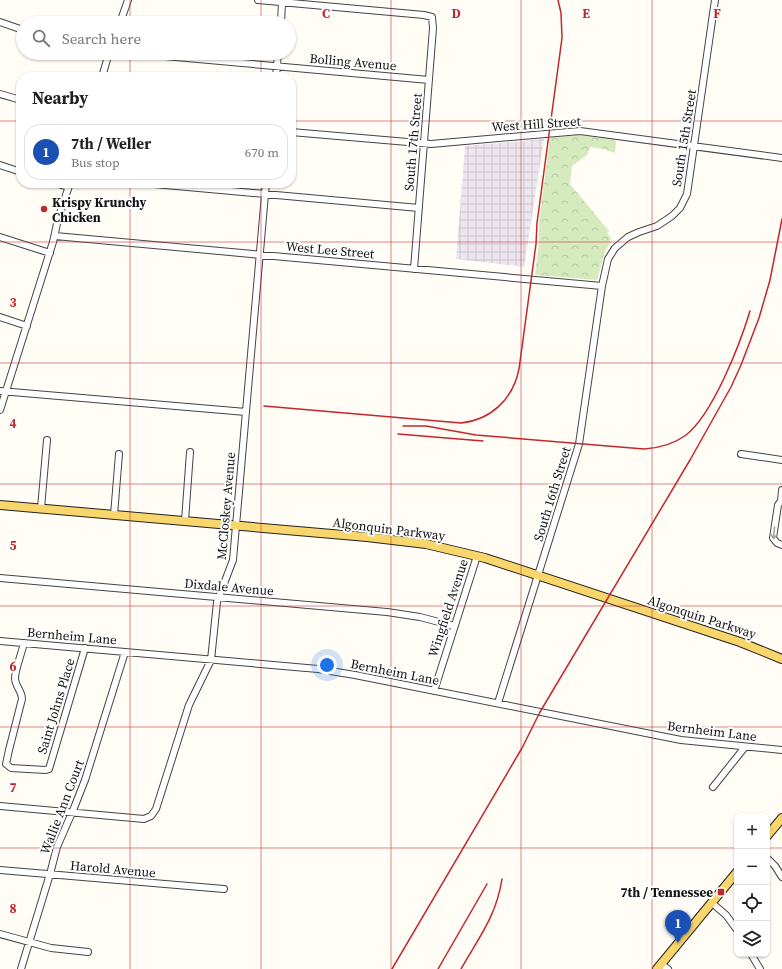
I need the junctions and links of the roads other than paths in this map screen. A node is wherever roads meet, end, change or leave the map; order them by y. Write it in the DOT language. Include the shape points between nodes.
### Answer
graph roads {
  1 [pos="128,0"];
  2 [pos="258,0"];
  3 [pos="715,0"];
  4 [pos="282,2"];
  5 [pos="122,16"];
  6 [pos="281,16"];
  7 [pos="0,22"];
  8 [pos="16,28"];
  9 [pos="108,60"];
  10 [pos="210,60"];
  11 [pos="277,60"];
  12 [pos="277,66"];
  13 [pos="104,72"];
  14 [pos="276,72"];
  15 [pos="429,80"];
  16 [pos="0,94"];
  17 [pos="16,99"];
  18 [pos="296,132"];
  19 [pos="424,143"];
  20 [pos="695,146"];
  21 [pos="782,158"];
  22 [pos="0,165"];
  23 [pos="16,170"];
  24 [pos="68,188"];
  25 [pos="198,188"];
  26 [pos="266,188"];
  27 [pos="265,194"];
  28 [pos="418,208"];
  29 [pos="55,236"];
  30 [pos="0,237"];
  31 [pos="50,253"];
  32 [pos="260,255"];
  33 [pos="414,269"];
  34 [pos="602,286"];
  35 [pos="0,317"];
  36 [pos="27,326"];
  37 [pos="3,391"];
  38 [pos="0,410"];
  39 [pos="246,412"];
  40 [pos="47,440"];
  41 [pos="190,452"];
  42 [pos="119,454"];
  43 [pos="741,454"];
  44 [pos="782,460"];
  45 [pos="782,490"];
  46 [pos="0,504"];
  47 [pos="41,508"];
  48 [pos="114,515"];
  49 [pos="185,521"];
  50 [pos="236,525"];
  51 [pos="782,544"];
  52 [pos="477,556"];
  53 [pos="538,576"];
  54 [pos="0,578"];
  55 [pos="219,597"];
  56 [pos="454,626"];
  57 [pos="0,641"];
  58 [pos="24,643"];
  59 [pos="85,648"];
  60 [pos="125,652"];
  61 [pos="782,659"];
  62 [pos="211,660"];
  63 [pos="434,691"];
  64 [pos="498,703"];
  65 [pos="745,747"];
  66 [pos="782,750"];
  67 [pos="713,787"];
  68 [pos="0,806"];
  69 [pos="72,813"];
  70 [pos="782,818"];
  71 [pos="770,832"];
  72 [pos="770,861"];
  73 [pos="0,870"];
  74 [pos="50,874"];
  75 [pos="734,876"];
  76 [pos="782,877"];
  77 [pos="224,889"];
  78 [pos="712,903"];
  79 [pos="734,926"];
  80 [pos="0,934"];
  81 [pos="28,942"];
  82 [pos="88,952"];
  83 [pos="753,957"];
  84 [pos="659,966"];
  85 [pos="21,969"];
  86 [pos="668,969"];
  87 [pos="760,969"];
  1 -- 5 [label="street"];
  2 -- 4 [label="street"];
  3 -- 20 [label="street, South 15th Street"];
  4 -- 6 [label="street"];
  4 -- 15 [label="street, South 17th Street" via="432,17"];
  7 -- 8 [label="street"];
  9 -- 13 [label="street"];
  10 -- 12 [label="street, Bolling Avenue"];
  11 -- 12 [label="street"];
  12 -- 14 [label="street"];
  12 -- 15 [label="street, Bolling Avenue"];
  15 -- 19 [label="street, South 17th Street"];
  16 -- 17 [label="street"];
  18 -- 19 [label="street, West Hill Street"];
  19 -- 20 [label="street, West Hill Street" via="577,130"];
  19 -- 28 [label="street, South 17th Street"];
  20 -- 21 [label="street, West Hill Street"];
  20 -- 34 [label="street, South 15th Street" via="689,186 680,208 662,223 633,234 620,243 608,259"];
  22 -- 23 [label="street"];
  24 -- 29 [label="street"];
  25 -- 27 [label="street"];
  26 -- 27 [label="street, McCloskey Avenue"];
  27 -- 28 [label="street"];
  27 -- 32 [label="street, McCloskey Avenue"];
  28 -- 33 [label="street, South 17th Street"];
  29 -- 31 [label="street"];
  29 -- 32 [label="street, West Lee Street"];
  30 -- 31 [label="street"];
  31 -- 36 [label="street"];
  32 -- 33 [label="street, West Lee Street"];
  32 -- 39 [label="street, McCloskey Avenue"];
  33 -- 34 [label="street, West Lee Street"];
  34 -- 53 [label="street, South 16th Street" via="579,444"];
  35 -- 36 [label="street"];
  36 -- 37 [label="street"];
  37 -- 38 [label="street"];
  37 -- 39 [label="street"];
  39 -- 50 [label="street, McCloskey Avenue"];
  40 -- 47 [label="street"];
  41 -- 49 [label="street"];
  42 -- 48 [label="street"];
  43 -- 44 [label="street"];
  45 -- 51 [label="street, one-way" via="773,538"];
  46 -- 47 [label="main road, Algonquin Parkway"];
  47 -- 48 [label="main road, Algonquin Parkway"];
  48 -- 49 [label="main road, Algonquin Parkway"];
  49 -- 50 [label="main road, Algonquin Parkway"];
  50 -- 52 [label="main road, Algonquin Parkway" via="394,539"];
  50 -- 55 [label="street, McCloskey Avenue" via="233,560"];
  52 -- 53 [label="main road, Algonquin Parkway"];
  52 -- 56 [label="street, Wingfield Avenue"];
  53 -- 61 [label="main road, Algonquin Parkway" via="740,642"];
  53 -- 64 [label="street, South 16th Street"];
  54 -- 55 [label="street, Dixdale Avenue"];
  55 -- 56 [label="street, Dixdale Avenue" via="387,612"];
  55 -- 62 [label="street, McCloskey Avenue"];
  56 -- 63 [label="street, Wingfield Avenue"];
  57 -- 58 [label="street, Bernheim Lane"];
  58 -- 59 [label="street, Bernheim Lane"];
  58 -- 59 [label="street, Saint Johns Place" via="15,678 22,699 6,764 11,768 49,769"];
  59 -- 60 [label="street, Bernheim Lane"];
  60 -- 62 [label="street, Bernheim Lane"];
  60 -- 69 [label="street, Wallie Ann Court" via="86,780"];
  62 -- 63 [label="street, Bernheim Lane" via="318,669"];
  62 -- 69 [label="street, McCloskey Avenue" via="189,705 156,809 151,816 138,819"];
  63 -- 64 [label="street, Bernheim Lane"];
  64 -- 65 [label="street, Bernheim Lane" via="681,740"];
  65 -- 66 [label="street, Bernheim Lane"];
  65 -- 67 [label="street"];
  68 -- 69 [label="street"];
  69 -- 74 [label="street, Wallie Ann Court" via="57,847"];
  70 -- 71 [label="main road"];
  72 -- 76 [label="street"];
  73 -- 74 [label="street, Harold Avenue"];
  74 -- 77 [label="street, Harold Avenue"];
  74 -- 81 [label="street, Wallie Ann Court"];
  75 -- 78 [label="main road"];
  78 -- 79 [label="street"];
  78 -- 84 [label="main road"];
  80 -- 81 [label="street"];
  81 -- 82 [label="street" via="51,948"];
  81 -- 85 [label="street, Wallie Ann Court"];
  83 -- 87 [label="street"];
  84 -- 86 [label="street"];
}
